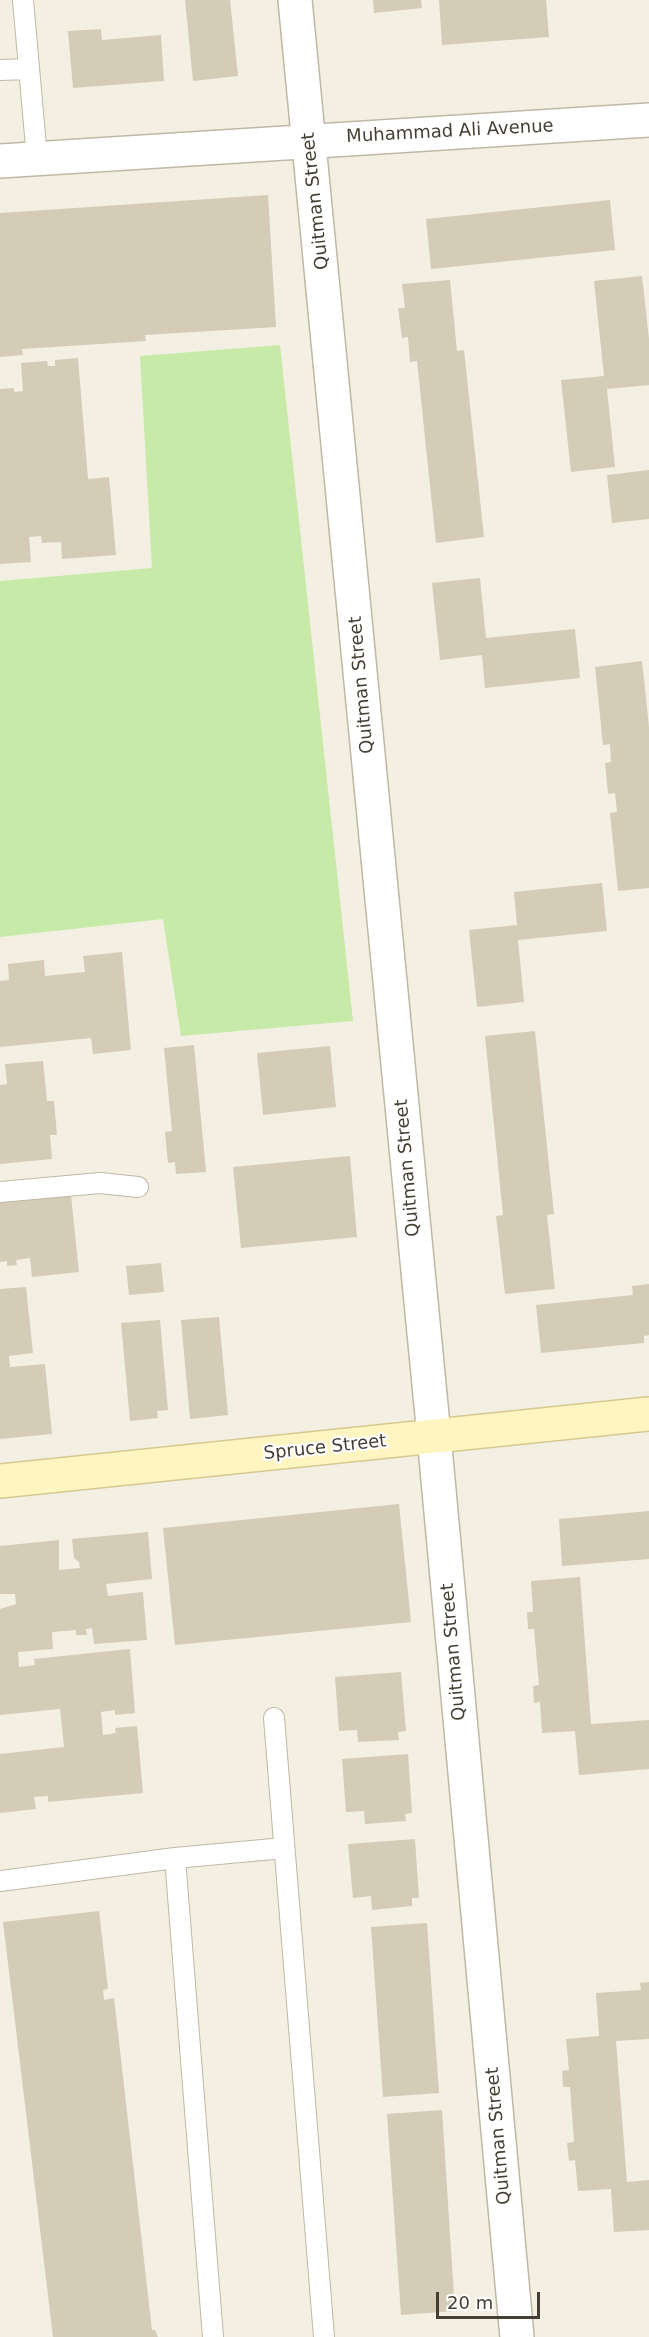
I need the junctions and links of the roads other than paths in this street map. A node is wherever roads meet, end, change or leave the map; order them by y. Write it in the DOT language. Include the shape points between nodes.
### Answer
graph roads {
  1 [pos="23,0"];
  2 [pos="296,0"];
  3 [pos="29,69"];
  4 [pos="0,70"];
  5 [pos="649,120"];
  6 [pos="310,141"];
  7 [pos="37,158"];
  8 [pos="0,160"];
  9 [pos="138,1187"];
  10 [pos="0,1192"];
  11 [pos="649,1414"];
  12 [pos="434,1436"];
  13 [pos="0,1481"];
  14 [pos="274,1718"];
  15 [pos="284,1848"];
  16 [pos="175,1858"];
  17 [pos="0,1881"];
  18 [pos="213,2337"];
  19 [pos="324,2337"];
  20 [pos="518,2337"];
  1 -- 3 [label="lane"];
  2 -- 6 [label="street, Quitman Street"];
  3 -- 4 [label="lane"];
  3 -- 7 [label="lane"];
  5 -- 6 [label="street, Muhammad Ali Avenue"];
  6 -- 7 [label="street, Muhammad Ali Avenue"];
  6 -- 12 [label="street, Quitman Street"];
  7 -- 8 [label="street, Muhammad Ali Avenue"];
  9 -- 10 [label="lane" via="100,1183"];
  11 -- 12 [label="main road, Spruce Street"];
  12 -- 13 [label="main road, Spruce Street"];
  12 -- 20 [label="street, Quitman Street"];
  14 -- 15 [label="lane"];
  15 -- 16 [label="lane"];
  15 -- 19 [label="lane"];
  16 -- 17 [label="lane"];
  16 -- 18 [label="lane"];
}
